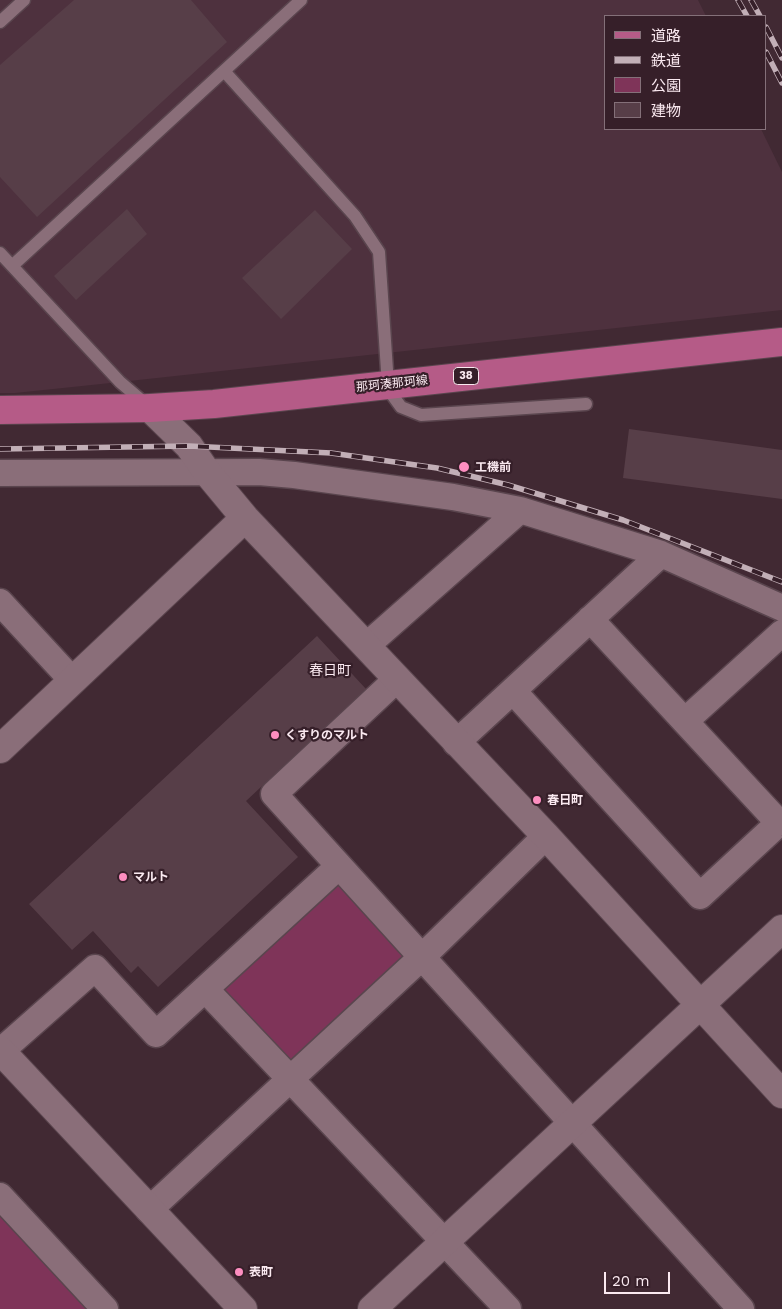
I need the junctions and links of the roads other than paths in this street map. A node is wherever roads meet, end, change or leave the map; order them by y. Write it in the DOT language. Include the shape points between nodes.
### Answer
graph roads {
  1 [pos="24,0"];
  2 [pos="301,0"];
  3 [pos="0,22"];
  4 [pos="224,71"];
  5 [pos="0,253"];
  6 [pos="12,266"];
  7 [pos="782,342"];
  8 [pos="388,385"];
  9 [pos="586,404"];
  10 [pos="150,408"];
  11 [pos="0,410"];
  12 [pos="206,471"];
  13 [pos="0,474"];
  14 [pos="520,510"];
  15 [pos="245,518"];
  16 [pos="661,554"];
  17 [pos="0,602"];
  18 [pos="782,608"];
  19 [pos="590,619"];
  20 [pos="782,633"];
  21 [pos="366,646"];
  22 [pos="397,679"];
  23 [pos="72,680"];
  24 [pos="513,691"];
  25 [pos="685,721"];
  26 [pos="456,743"];
  27 [pos="0,749"];
  28 [pos="780,822"];
  29 [pos="546,836"];
  30 [pos="339,866"];
  31 [pos="782,929"];
  32 [pos="422,956"];
  33 [pos="205,989"];
  34 [pos="700,1006"];
  35 [pos="0,1051"];
  36 [pos="291,1079"];
  37 [pos="782,1094"];
  38 [pos="572,1124"];
  39 [pos="0,1196"];
  40 [pos="149,1210"];
  41 [pos="445,1241"];
  42 [pos="105,1309"];
  43 [pos="244,1309"];
  44 [pos="372,1309"];
  45 [pos="508,1309"];
  46 [pos="742,1309"];
  1 -- 3 [label="lane"];
  2 -- 4 [label="lane"];
  4 -- 6 [label="lane"];
  4 -- 8 [label="lane" via="354,216 379,252"];
  5 -- 6 [label="lane"];
  6 -- 10 [label="lane" via="120,382"];
  7 -- 8 [label="main road, 那珂湊那珂線 / 38"];
  8 -- 9 [label="lane" via="401,407 420,415"];
  8 -- 10 [label="main road, 那珂湊那珂線 / 38"];
  10 -- 11 [label="main road, 那珂湊那珂線 / 38"];
  10 -- 12 [label="street" via="189,446"];
  12 -- 13 [label="street"];
  12 -- 14 [label="street" via="294,475 453,497"];
  12 -- 15 [label="street"];
  14 -- 16 [label="street"];
  14 -- 21 [label="street"];
  15 -- 21 [label="street"];
  15 -- 23 [label="street"];
  16 -- 18 [label="street"];
  16 -- 19 [label="street"];
  17 -- 23 [label="street"];
  19 -- 24 [label="street"];
  19 -- 25 [label="street"];
  20 -- 25 [label="street"];
  21 -- 22 [label="street"];
  22 -- 26 [label="street"];
  22 -- 30 [label="street" via="274,794"];
  23 -- 27 [label="street"];
  24 -- 26 [label="street"];
  24 -- 28 [label="street" via="700,896"];
  25 -- 28 [label="street"];
  26 -- 29 [label="street"];
  29 -- 32 [label="street"];
  29 -- 34 [label="street"];
  30 -- 32 [label="street"];
  30 -- 33 [label="street"];
  31 -- 34 [label="street"];
  32 -- 36 [label="street"];
  32 -- 38 [label="street"];
  33 -- 35 [label="street" via="156,1034 95,968"];
  33 -- 36 [label="street"];
  34 -- 37 [label="street"];
  34 -- 38 [label="street"];
  35 -- 40 [label="street"];
  36 -- 40 [label="street"];
  36 -- 41 [label="street"];
  38 -- 41 [label="street"];
  38 -- 46 [label="street"];
  39 -- 42 [label="street"];
  40 -- 43 [label="street"];
  41 -- 44 [label="street"];
  41 -- 45 [label="street"];
}
